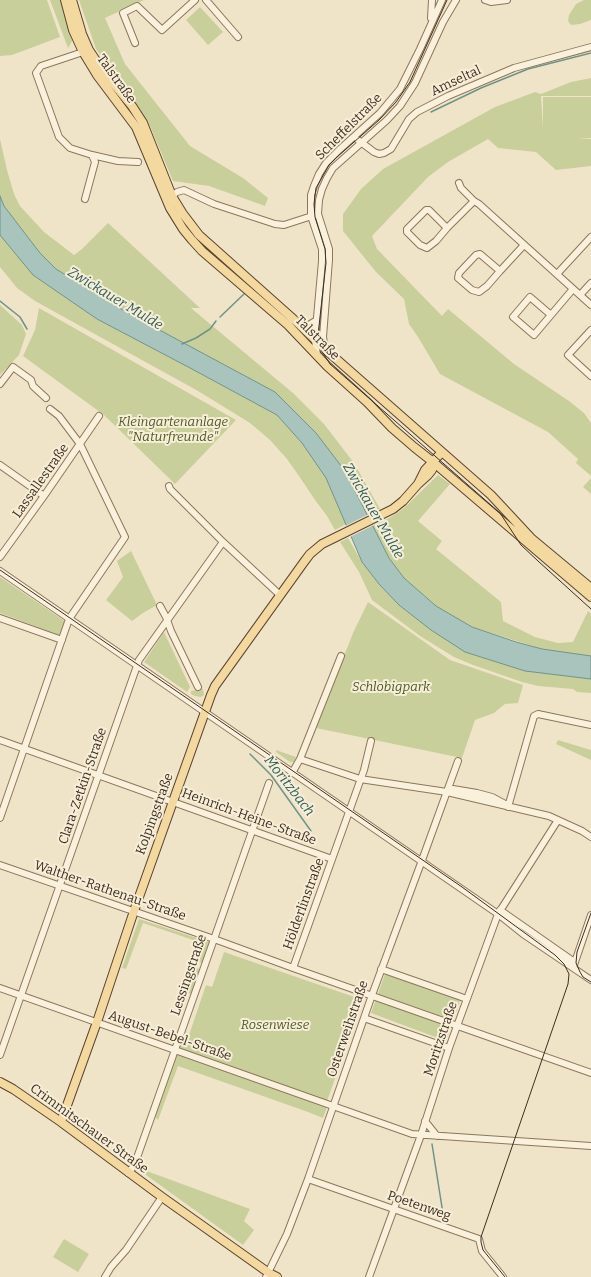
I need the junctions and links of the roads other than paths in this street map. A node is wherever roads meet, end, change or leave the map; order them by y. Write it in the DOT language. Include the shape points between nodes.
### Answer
graph roads {
  1 [pos="64,0"];
  2 [pos="72,0"];
  3 [pos="195,0"];
  4 [pos="206,0"];
  5 [pos="432,0"];
  6 [pos="442,0"];
  7 [pos="456,0"];
  8 [pos="485,0"];
  9 [pos="507,0"];
  10 [pos="431,24"];
  11 [pos="238,37"];
  12 [pos="135,43"];
  13 [pos="591,47"];
  14 [pos="86,51"];
  15 [pos="355,136"];
  16 [pos="361,142"];
  17 [pos="92,155"];
  18 [pos="138,162"];
  19 [pos="459,183"];
  20 [pos="172,196"];
  21 [pos="85,199"];
  22 [pos="474,201"];
  23 [pos="318,214"];
  24 [pos="311,216"];
  25 [pos="448,228"];
  26 [pos="591,237"];
  27 [pos="524,245"];
  28 [pos="500,271"];
  29 [pos="557,274"];
  30 [pos="591,283"];
  31 [pos="573,289"];
  32 [pos="580,295"];
  33 [pos="591,305"];
  34 [pos="551,315"];
  35 [pos="317,320"];
  36 [pos="300,325"];
  37 [pos="590,333"];
  38 [pos="316,343"];
  39 [pos="591,376"];
  40 [pos="0,384"];
  41 [pos="46,398"];
  42 [pos="50,408"];
  43 [pos="99,416"];
  44 [pos="80,444"];
  45 [pos="442,452"];
  46 [pos="433,462"];
  47 [pos="0,465"];
  48 [pos="169,486"];
  49 [pos="44,496"];
  50 [pos="223,542"];
  51 [pos="0,558"];
  52 [pos="0,571"];
  53 [pos="591,588"];
  54 [pos="280,595"];
  55 [pos="591,597"];
  56 [pos="160,606"];
  57 [pos="0,618"];
  58 [pos="69,619"];
  59 [pos="167,620"];
  60 [pos="62,640"];
  61 [pos="341,656"];
  62 [pos="137,666"];
  63 [pos="198,687"];
  64 [pos="205,712"];
  65 [pos="591,725"];
  66 [pos="0,740"];
  67 [pos="371,741"];
  68 [pos="24,749"];
  69 [pos="300,759"];
  70 [pos="458,761"];
  71 [pos="292,773"];
  72 [pos="98,775"];
  73 [pos="360,779"];
  74 [pos="268,783"];
  75 [pos="447,792"];
  76 [pos="173,802"];
  77 [pos="508,806"];
  78 [pos="349,812"];
  79 [pos="0,818"];
  80 [pos="558,820"];
  81 [pos="252,830"];
  82 [pos="591,837"];
  83 [pos="332,859"];
  84 [pos="422,862"];
  85 [pos="0,865"];
  86 [pos="60,886"];
  87 [pos="134,911"];
  88 [pos="499,912"];
  89 [pos="591,915"];
  90 [pos="214,939"];
  91 [pos="573,964"];
  92 [pos="293,968"];
  93 [pos="381,969"];
  94 [pos="591,980"];
  95 [pos="0,988"];
  96 [pos="372,995"];
  97 [pos="22,996"];
  98 [pos="467,999"];
  99 [pos="364,1018"];
  100 [pos="97,1022"];
  101 [pos="458,1025"];
  102 [pos="449,1048"];
  103 [pos="175,1050"];
  104 [pos="0,1055"];
  105 [pos="591,1073"];
  106 [pos="0,1082"];
  107 [pos="333,1105"];
  108 [pos="425,1121"];
  109 [pos="61,1122"];
  110 [pos="421,1135"];
  111 [pos="437,1136"];
  112 [pos="591,1146"];
  113 [pos="128,1173"];
  114 [pos="308,1179"];
  115 [pos="162,1197"];
  116 [pos="394,1209"];
  117 [pos="268,1275"];
  118 [pos="104,1277"];
  119 [pos="277,1277"];
  120 [pos="369,1277"];
  121 [pos="503,1277"];
  1 -- 14 [label="main road" via="73,30"];
  2 -- 14 [label="main road"];
  3 -- 12 [label="street" via="162,30 137,6 123,14"];
  4 -- 11 [label="street"];
  5 -- 10 [label="street, Scheffelstraße"];
  6 -- 10 [label="street, Scheffelstraße"];
  7 -- 16 [label="street, Scheffelstraße" via="443,22 416,83 387,120"];
  8 -- 9 [label="street"];
  10 -- 15 [label="street, Scheffelstraße" via="400,89 380,113"];
  13 -- 16 [label="street, Amseltal" via="514,68 448,96 409,119 391,149 384,153 374,152"];
  14 -- 17 [label="street" via="41,66 36,73 59,137 70,148"];
  14 -- 20 [label="main road, Talstraße" via="143,123"];
  14 -- 38 [label="main road, Talstraße" via="97,75 136,127 170,208 183,229 202,251 288,325"];
  15 -- 16 [label="street, Amseltal"];
  15 -- 24 [label="street, Scheffelstraße" via="326,163 319,174 311,195"];
  16 -- 23 [label="street, Scheffelstraße" via="333,168 327,178 319,200"];
  17 -- 18 [label="street" via="118,161"];
  17 -- 21 [label="street" via="95,162"];
  19 -- 22 [label="street"];
  20 -- 24 [label="street" via="184,190 214,204 275,224 284,225"];
  20 -- 36 [label="main road, Talstraße" via="198,235"];
  22 -- 25 [label="street"];
  22 -- 27 [label="street"];
  23 -- 24 [label="street"];
  23 -- 38 [label="street, Scheffelstraße" via="329,248 329,260"];
  24 -- 35 [label="street, Scheffelstraße" via="322,249"];
  25 -- 25 [label="street" via="426,210 406,232 427,248"];
  26 -- 29 [label="street"];
  27 -- 28 [label="street"];
  27 -- 29 [label="street"];
  28 -- 28 [label="street" via="480,254 459,273 458,278 472,290 479,292"];
  29 -- 31 [label="street"];
  30 -- 32 [label="street"];
  31 -- 32 [label="street"];
  31 -- 34 [label="street"];
  32 -- 33 [label="street"];
  34 -- 34 [label="street" via="534,335 513,317 530,297"];
  35 -- 36 [label="street" via="307,326"];
  35 -- 38 [label="street, Scheffelstraße"];
  36 -- 38 [label="main road, Talstraße"];
  37 -- 39 [label="street" via="568,355"];
  38 -- 45 [label="main road, Talstraße"];
  38 -- 46 [label="main road, Talstraße" via="317,355 392,428"];
  40 -- 41 [label="street" via="13,367 31,380 33,386"];
  42 -- 44 [label="street"];
  43 -- 44 [label="street, Lassallestraße"];
  44 -- 49 [label="street, Lassallestraße"];
  44 -- 58 [label="street" via="125,537"];
  45 -- 46 [label="main road"];
  45 -- 53 [label="main road, Talstraße" via="490,495 531,538"];
  46 -- 54 [label="main road, Kolpingstraße" via="430,473 403,501 386,513 324,543 310,554"];
  46 -- 55 [label="main road, Talstraße"];
  47 -- 49 [label="street"];
  48 -- 50 [label="street"];
  49 -- 51 [label="street, Lassallestraße"];
  50 -- 54 [label="street"];
  50 -- 59 [label="street, Clara-Zetkin-Straße"];
  52 -- 58 [label="street"];
  54 -- 64 [label="main road, Kolpingstraße" via="215,686"];
  56 -- 59 [label="street"];
  57 -- 60 [label="street"];
  58 -- 60 [label="street"];
  58 -- 62 [label="street"];
  59 -- 62 [label="street, Clara-Zetkin-Straße"];
  59 -- 63 [label="street"];
  60 -- 68 [label="street"];
  61 -- 69 [label="street"];
  62 -- 64 [label="street"];
  62 -- 72 [label="street, Clara-Zetkin-Straße"];
  64 -- 71 [label="street"];
  64 -- 76 [label="main road, Kolpingstraße"];
  65 -- 77 [label="street" via="538,714 534,716"];
  66 -- 68 [label="street, Heinrich-Heine-Straße"];
  67 -- 73 [label="street, Hölderlinstraße"];
  68 -- 72 [label="street, Heinrich-Heine-Straße"];
  68 -- 79 [label="street"];
  69 -- 71 [label="street"];
  69 -- 73 [label="street"];
  70 -- 75 [label="street, Osterweihstraße"];
  71 -- 78 [label="street"];
  72 -- 76 [label="street, Heinrich-Heine-Straße"];
  72 -- 86 [label="street, Clara-Zetkin-Straße"];
  73 -- 75 [label="street"];
  73 -- 78 [label="street, Hölderlinstraße"];
  74 -- 81 [label="street, Lessingstraße"];
  75 -- 77 [label="street"];
  75 -- 84 [label="street, Osterweihstraße"];
  76 -- 81 [label="street, Heinrich-Heine-Straße"];
  76 -- 87 [label="main road, Kolpingstraße"];
  77 -- 80 [label="street"];
  78 -- 83 [label="street, Hölderlinstraße"];
  78 -- 84 [label="street"];
  80 -- 82 [label="street"];
  80 -- 88 [label="street, Moritzstraße"];
  81 -- 83 [label="street, Heinrich-Heine-Straße"];
  81 -- 90 [label="street, Lessingstraße"];
  83 -- 92 [label="street, Hölderlinstraße"];
  84 -- 88 [label="street"];
  84 -- 93 [label="street, Osterweihstraße"];
  85 -- 86 [label="street, Walther-Rathenau-Straße"];
  86 -- 87 [label="street, Walther-Rathenau-Straße"];
  86 -- 97 [label="street, Clara-Zetkin-Straße"];
  87 -- 90 [label="street, Walther-Rathenau-Straße"];
  87 -- 100 [label="main road, Kolpingstraße"];
  88 -- 91 [label="street" via="523,934"];
  88 -- 98 [label="street, Moritzstraße"];
  89 -- 91 [label="street"];
  90 -- 92 [label="street, Walther-Rathenau-Straße"];
  90 -- 103 [label="street, Lessingstraße"];
  91 -- 94 [label="street"];
  92 -- 96 [label="street, Walther-Rathenau-Straße"];
  93 -- 96 [label="street, Osterweihstraße"];
  93 -- 98 [label="street"];
  95 -- 97 [label="street, August-Bebel-Straße"];
  96 -- 99 [label="street, Osterweihstraße"];
  96 -- 101 [label="street, Walther-Rathenau-Straße"];
  97 -- 100 [label="street, August-Bebel-Straße"];
  97 -- 104 [label="street, Clara-Zetkin-Straße"];
  98 -- 101 [label="street, Moritzstraße"];
  99 -- 102 [label="street"];
  99 -- 107 [label="street, Osterweihstraße"];
  100 -- 103 [label="street, August-Bebel-Straße"];
  100 -- 109 [label="main road, Kolpingstraße"];
  101 -- 102 [label="street, Moritzstraße"];
  101 -- 105 [label="street, Walther-Rathenau-Straße"];
  102 -- 108 [label="street, Moritzstraße"];
  103 -- 107 [label="street, August-Bebel-Straße"];
  103 -- 113 [label="street, Lessingstraße" via="134,1166"];
  106 -- 109 [label="main road, Crimmitschauer Straße"];
  107 -- 110 [label="street, August-Bebel-Straße"];
  107 -- 114 [label="street, Osterweihstraße"];
  108 -- 110 [label="street, Moritzstraße"];
  108 -- 111 [label="street"];
  109 -- 113 [label="main road, Crimmitschauer Straße"];
  110 -- 111 [label="street, August-Bebel-Straße"];
  110 -- 116 [label="street, Moritzstraße"];
  111 -- 112 [label="street, August-Bebel-Straße"];
  113 -- 115 [label="main road, Crimmitschauer Straße"];
  114 -- 116 [label="street, Poetenweg"];
  114 -- 117 [label="street, Osterweihstraße"];
  115 -- 117 [label="main road, Crimmitschauer Straße"];
  115 -- 118 [label="street"];
  116 -- 120 [label="street, Moritzstraße"];
  116 -- 121 [label="street, Poetenweg" via="479,1239 482,1251"];
  117 -- 119 [label="main road, Crimmitschauer Straße"];
}
